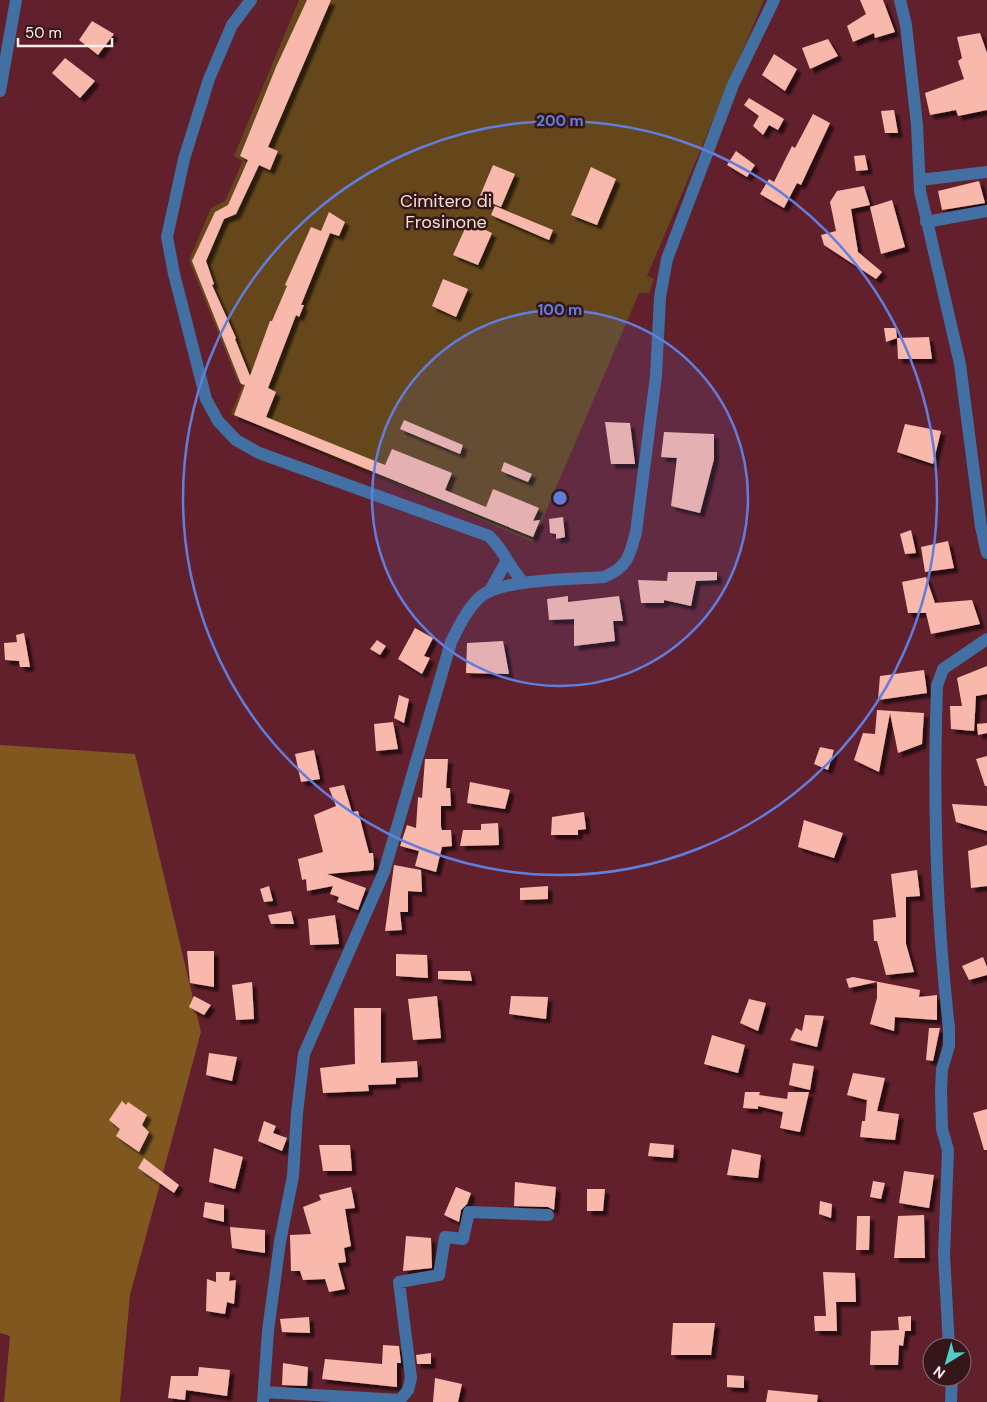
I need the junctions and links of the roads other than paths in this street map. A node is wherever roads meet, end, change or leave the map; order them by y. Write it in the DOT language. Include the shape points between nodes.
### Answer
graph roads {
  1 [pos="16,0"];
  2 [pos="251,0"];
  3 [pos="774,0"];
  4 [pos="900,0"];
  5 [pos="0,91"];
  6 [pos="987,172"];
  7 [pos="920,180"];
  8 [pos="987,211"];
  9 [pos="926,222"];
  10 [pos="987,553"];
  11 [pos="506,562"];
  12 [pos="524,583"];
  13 [pos="489,592"];
  14 [pos="987,639"];
  15 [pos="548,1215"];
  16 [pos="948,1337"];
  17 [pos="952,1387"];
  18 [pos="264,1397"];
  19 [pos="951,1402"];
  1 -- 5 [label="street"];
  2 -- 11 [label="street" via="232,25 209,79 184,159 167,237 206,399 218,421 236,440 259,453 489,536 500,546"];
  3 -- 12 [label="street" via="734,85 667,259 660,297 656,376 639,512 630,556 619,570 604,577"];
  4 -- 7 [label="street" via="909,45"];
  6 -- 7 [label="street"];
  7 -- 9 [label="street"];
  8 -- 9 [label="street"];
  9 -- 10 [label="street" via="960,364"];
  11 -- 12 [label="street"];
  11 -- 13 [label="street"];
  12 -- 13 [label="street" via="500,586"];
  13 -- 18 [label="street" via="481,596 464,618 451,642 384,872 306,1046 296,1113 293,1176 268,1331"];
  14 -- 16 [label="street" via="943,669 937,686 936,840 949,1028 941,1091 942,1129 948,1150 944,1255"];
  15 -- 18 [label="street" via="469,1212 463,1239 445,1237 439,1274 399,1282 411,1378 408,1390 400,1400"];
  17 -- 19 [label="street"];
}
